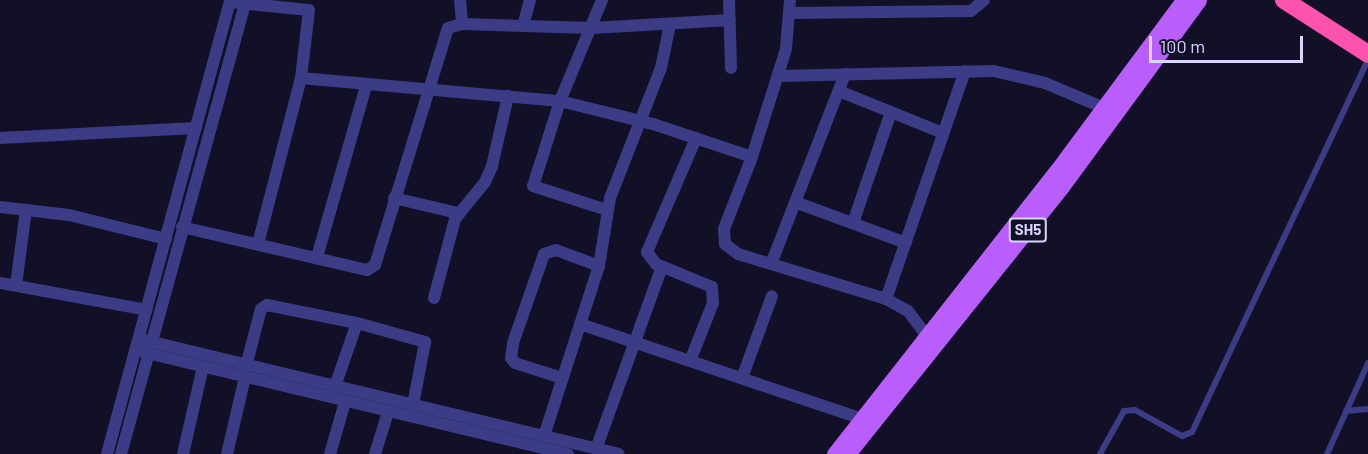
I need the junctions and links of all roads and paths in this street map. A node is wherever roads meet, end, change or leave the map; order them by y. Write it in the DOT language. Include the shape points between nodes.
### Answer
graph roads {
  1 [pos="460,0"];
  2 [pos="530,0"];
  3 [pos="602,0"];
  4 [pos="729,0"];
  5 [pos="984,0"];
  6 [pos="1183,0"];
  7 [pos="1199,0"];
  8 [pos="1284,0"];
  9 [pos="230,1"];
  10 [pos="246,2"];
  11 [pos="933,6"];
  12 [pos="790,7"];
  13 [pos="730,21"];
  14 [pos="462,24"];
  15 [pos="670,24"];
  16 [pos="523,26"];
  17 [pos="592,28"];
  18 [pos="1368,54"];
  19 [pos="1368,60"];
  20 [pos="731,68"];
  21 [pos="965,70"];
  22 [pos="845,74"];
  23 [pos="779,76"];
  24 [pos="301,78"];
  25 [pos="366,86"];
  26 [pos="427,91"];
  27 [pos="839,91"];
  28 [pos="508,96"];
  29 [pos="560,101"];
  30 [pos="1110,110"];
  31 [pos="891,112"];
  32 [pos="638,120"];
  33 [pos="196,128"];
  34 [pos="943,133"];
  35 [pos="0,138"];
  36 [pos="696,138"];
  37 [pos="752,157"];
  38 [pos="394,198"];
  39 [pos="795,202"];
  40 [pos="0,207"];
  41 [pos="26,210"];
  42 [pos="607,210"];
  43 [pos="458,213"];
  44 [pos="853,223"];
  45 [pos="182,227"];
  46 [pos="166,239"];
  47 [pos="906,243"];
  48 [pos="258,244"];
  49 [pos="316,257"];
  50 [pos="771,264"];
  51 [pos="599,266"];
  52 [pos="662,267"];
  53 [pos="0,283"];
  54 [pos="16,285"];
  55 [pos="772,296"];
  56 [pos="435,298"];
  57 [pos="886,299"];
  58 [pos="147,310"];
  59 [pos="357,323"];
  60 [pos="580,324"];
  61 [pos="927,336"];
  62 [pos="635,342"];
  63 [pos="144,346"];
  64 [pos="690,361"];
  65 [pos="1368,363"];
  66 [pos="203,367"];
  67 [pos="245,371"];
  68 [pos="562,378"];
  69 [pos="742,378"];
  70 [pos="333,393"];
  71 [pos="345,402"];
  72 [pos="413,405"];
  73 [pos="1368,409"];
  74 [pos="1346,411"];
  75 [pos="388,412"];
  76 [pos="862,418"];
  77 [pos="544,436"];
  78 [pos="524,449"];
  79 [pos="596,449"];
  80 [pos="107,454"];
  81 [pos="121,454"];
  82 [pos="183,454"];
  83 [pos="227,454"];
  84 [pos="330,454"];
  85 [pos="375,454"];
  86 [pos="568,454"];
  87 [pos="618,454"];
  88 [pos="834,454"];
  89 [pos="848,454"];
  90 [pos="1100,454"];
  91 [pos="1327,454"];
  1 -- 14 [label="street"];
  2 -- 16 [label="street"];
  3 -- 17 [label="street"];
  4 -- 13 [label="street"];
  5 -- 11 [label="street" via="971,11"];
  6 -- 30 [label="main road, SH5"];
  7 -- 30 [label="main road, SH5"];
  8 -- 18 [label="highway"];
  9 -- 10 [label="street"];
  9 -- 33 [label="street"];
  10 -- 24 [label="street" via="309,10"];
  10 -- 45 [label="street"];
  11 -- 12 [label="street"];
  12 -- 23 [label="street"];
  13 -- 15 [label="street"];
  13 -- 20 [label="street"];
  14 -- 16 [label="street"];
  14 -- 26 [label="street" via="448,28 443,37"];
  15 -- 17 [label="street"];
  15 -- 32 [label="street" via="661,68"];
  16 -- 17 [label="street"];
  17 -- 29 [label="street"];
  19 -- 90 [label="lane" via="1192,432 1182,436 1135,410 1124,411"];
  21 -- 22 [label="street"];
  21 -- 30 [label="street" via="1015,74"];
  21 -- 34 [label="street"];
  22 -- 23 [label="street"];
  22 -- 27 [label="street"];
  23 -- 37 [label="street"];
  24 -- 25 [label="street"];
  24 -- 48 [label="street"];
  25 -- 26 [label="street"];
  25 -- 49 [label="street"];
  26 -- 28 [label="street"];
  26 -- 38 [label="street"];
  27 -- 31 [label="street"];
  27 -- 39 [label="street"];
  28 -- 29 [label="street"];
  28 -- 43 [label="street" via="485,182"];
  29 -- 32 [label="street"];
  29 -- 42 [label="street" via="533,186"];
  30 -- 61 [label="main road, SH5"];
  30 -- 89 [label="main road, SH5" via="1054,197"];
  31 -- 34 [label="street"];
  31 -- 44 [label="street"];
  32 -- 36 [label="street"];
  32 -- 42 [label="street"];
  33 -- 35 [label="street"];
  33 -- 46 [label="street"];
  34 -- 47 [label="street"];
  36 -- 37 [label="street"];
  36 -- 52 [label="street" via="648,248 650,261"];
  37 -- 50 [label="street" via="722,237 730,250"];
  38 -- 43 [label="street"];
  38 -- 49 [label="street" via="375,265 357,270"];
  39 -- 44 [label="street"];
  39 -- 50 [label="street"];
  40 -- 41 [label="street"];
  41 -- 46 [label="street" via="69,214"];
  41 -- 54 [label="street"];
  42 -- 51 [label="street"];
  43 -- 56 [label="street"];
  44 -- 47 [label="street"];
  45 -- 48 [label="street"];
  45 -- 63 [label="street"];
  46 -- 58 [label="street"];
  47 -- 57 [label="street"];
  48 -- 49 [label="street"];
  50 -- 57 [label="street"];
  51 -- 60 [label="street"];
  51 -- 68 [label="street" via="556,250 544,254 513,343 514,363"];
  52 -- 62 [label="street"];
  52 -- 64 [label="street" via="712,287 713,303"];
  53 -- 54 [label="street"];
  54 -- 58 [label="street"];
  55 -- 69 [label="street"];
  57 -- 61 [label="street" via="908,311"];
  58 -- 63 [label="street"];
  59 -- 67 [label="street" via="267,305 261,309"];
  59 -- 70 [label="street"];
  59 -- 72 [label="street" via="425,342"];
  60 -- 62 [label="street"];
  60 -- 68 [label="street"];
  61 -- 76 [label="main road, SH5"];
  62 -- 64 [label="street"];
  62 -- 79 [label="street"];
  63 -- 66 [label="street"];
  63 -- 67 [label="street"];
  63 -- 80 [label="street"];
  63 -- 81 [label="street"];
  64 -- 69 [label="street"];
  65 -- 74 [label="lane"];
  66 -- 67 [label="street"];
  66 -- 82 [label="street"];
  67 -- 70 [label="street"];
  67 -- 83 [label="street"];
  68 -- 77 [label="street"];
  69 -- 76 [label="street"];
  70 -- 71 [label="street"];
  70 -- 72 [label="street"];
  71 -- 75 [label="street"];
  71 -- 84 [label="street"];
  72 -- 77 [label="street"];
  73 -- 74 [label="lane"];
  74 -- 91 [label="lane"];
  75 -- 78 [label="street"];
  75 -- 85 [label="street"];
  76 -- 88 [label="main road, SH5"];
  77 -- 79 [label="street"];
  78 -- 86 [label="street"];
  79 -- 87 [label="street"];
}
